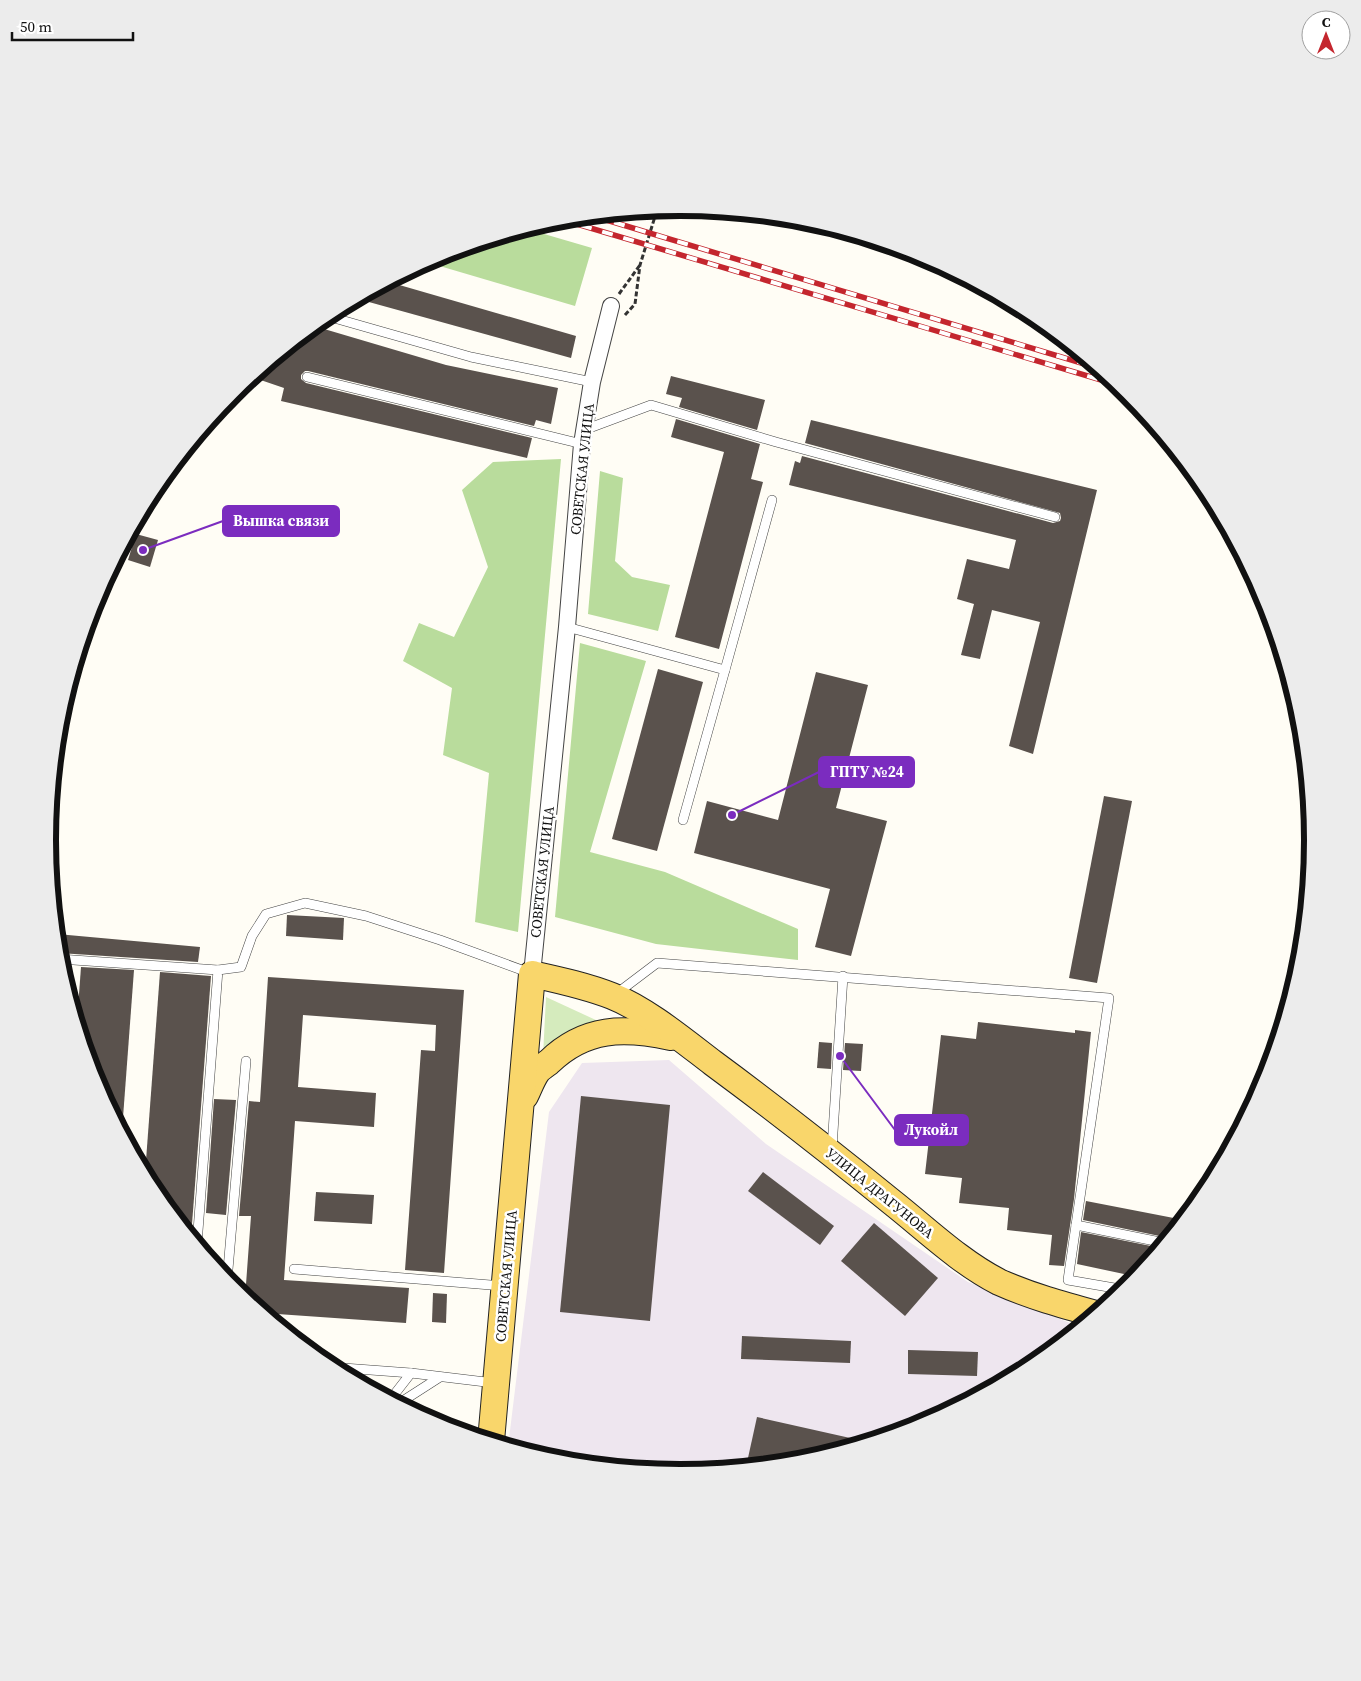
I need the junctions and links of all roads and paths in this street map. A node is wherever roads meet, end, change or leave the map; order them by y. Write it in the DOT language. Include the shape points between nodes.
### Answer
graph roads {
  1 [pos="655,217"];
  2 [pos="640,264"];
  3 [pos="611,306"];
  4 [pos="624,317"];
  5 [pos="337,319"];
  6 [pos="307,377"];
  7 [pos="592,382"];
  8 [pos="583,437"];
  9 [pos="772,500"];
  10 [pos="1055,517"];
  11 [pos="567,628"];
  12 [pos="725,670"];
  13 [pos="683,820"];
  14 [pos="68,960"];
  15 [pos="218,970"];
  16 [pos="532,974"];
  17 [pos="843,976"];
  18 [pos="613,996"];
  19 [pos="681,1039"];
  20 [pos="246,1061"];
  21 [pos="521,1102"];
  22 [pos="831,1154"];
  23 [pos="1076,1225"];
  24 [pos="198,1236"];
  25 [pos="1159,1242"];
  26 [pos="294,1269"];
  27 [pos="228,1270"];
  28 [pos="505,1286"];
  29 [pos="1115,1288"];
  30 [pos="1089,1312"];
  31 [pos="347,1368"];
  32 [pos="411,1373"];
  33 [pos="440,1377"];
  34 [pos="496,1383"];
  35 [pos="394,1395"];
  36 [pos="404,1400"];
  37 [pos="491,1435"];
  1 -- 2 [label="path"];
  2 -- 3 [label="path"];
  2 -- 4 [label="path" via="635,304"];
  3 -- 7 [label="street, СОВЕТСКАЯ УЛИЦА"];
  5 -- 7 [label="lane" via="471,357"];
  6 -- 8 [label="lane"];
  7 -- 8 [label="street, СОВЕТСКАЯ УЛИЦА"];
  8 -- 10 [label="lane" via="651,405"];
  8 -- 11 [label="street, СОВЕТСКАЯ УЛИЦА"];
  9 -- 12 [label="lane"];
  11 -- 12 [label="lane"];
  11 -- 16 [label="street, СОВЕТСКАЯ УЛИЦА"];
  12 -- 13 [label="lane"];
  14 -- 15 [label="lane"];
  15 -- 16 [label="lane" via="241,967 252,936 266,914 305,903 366,916"];
  15 -- 24 [label="lane"];
  16 -- 18 [label="main road, УЛИЦА ДРАГУНОВА"];
  16 -- 21 [label="main road, СОВЕТСКАЯ УЛИЦА"];
  17 -- 18 [label="lane" via="657,963"];
  17 -- 22 [label="lane"];
  17 -- 23 [label="lane" via="1109,998"];
  18 -- 19 [label="main road, УЛИЦА ДРАГУНОВА"];
  19 -- 21 [label="main road" via="645,1031 616,1030 583,1038 558,1053 537,1072"];
  19 -- 22 [label="main road, УЛИЦА ДРАГУНОВА"];
  20 -- 27 [label="lane"];
  21 -- 28 [label="main road, СОВЕТСКАЯ УЛИЦА"];
  22 -- 30 [label="main road, УЛИЦА ДРАГУНОВА" via="965,1261 998,1281 1036,1297"];
  23 -- 25 [label="lane"];
  23 -- 29 [label="lane" via="1068,1280"];
  26 -- 28 [label="lane"];
  28 -- 34 [label="main road, СОВЕТСКАЯ УЛИЦА"];
  31 -- 32 [label="lane"];
  32 -- 33 [label="lane"];
  32 -- 35 [label="lane"];
  33 -- 34 [label="lane"];
  33 -- 36 [label="lane"];
  34 -- 37 [label="main road, СОВЕТСКАЯ УЛИЦА"];
}
